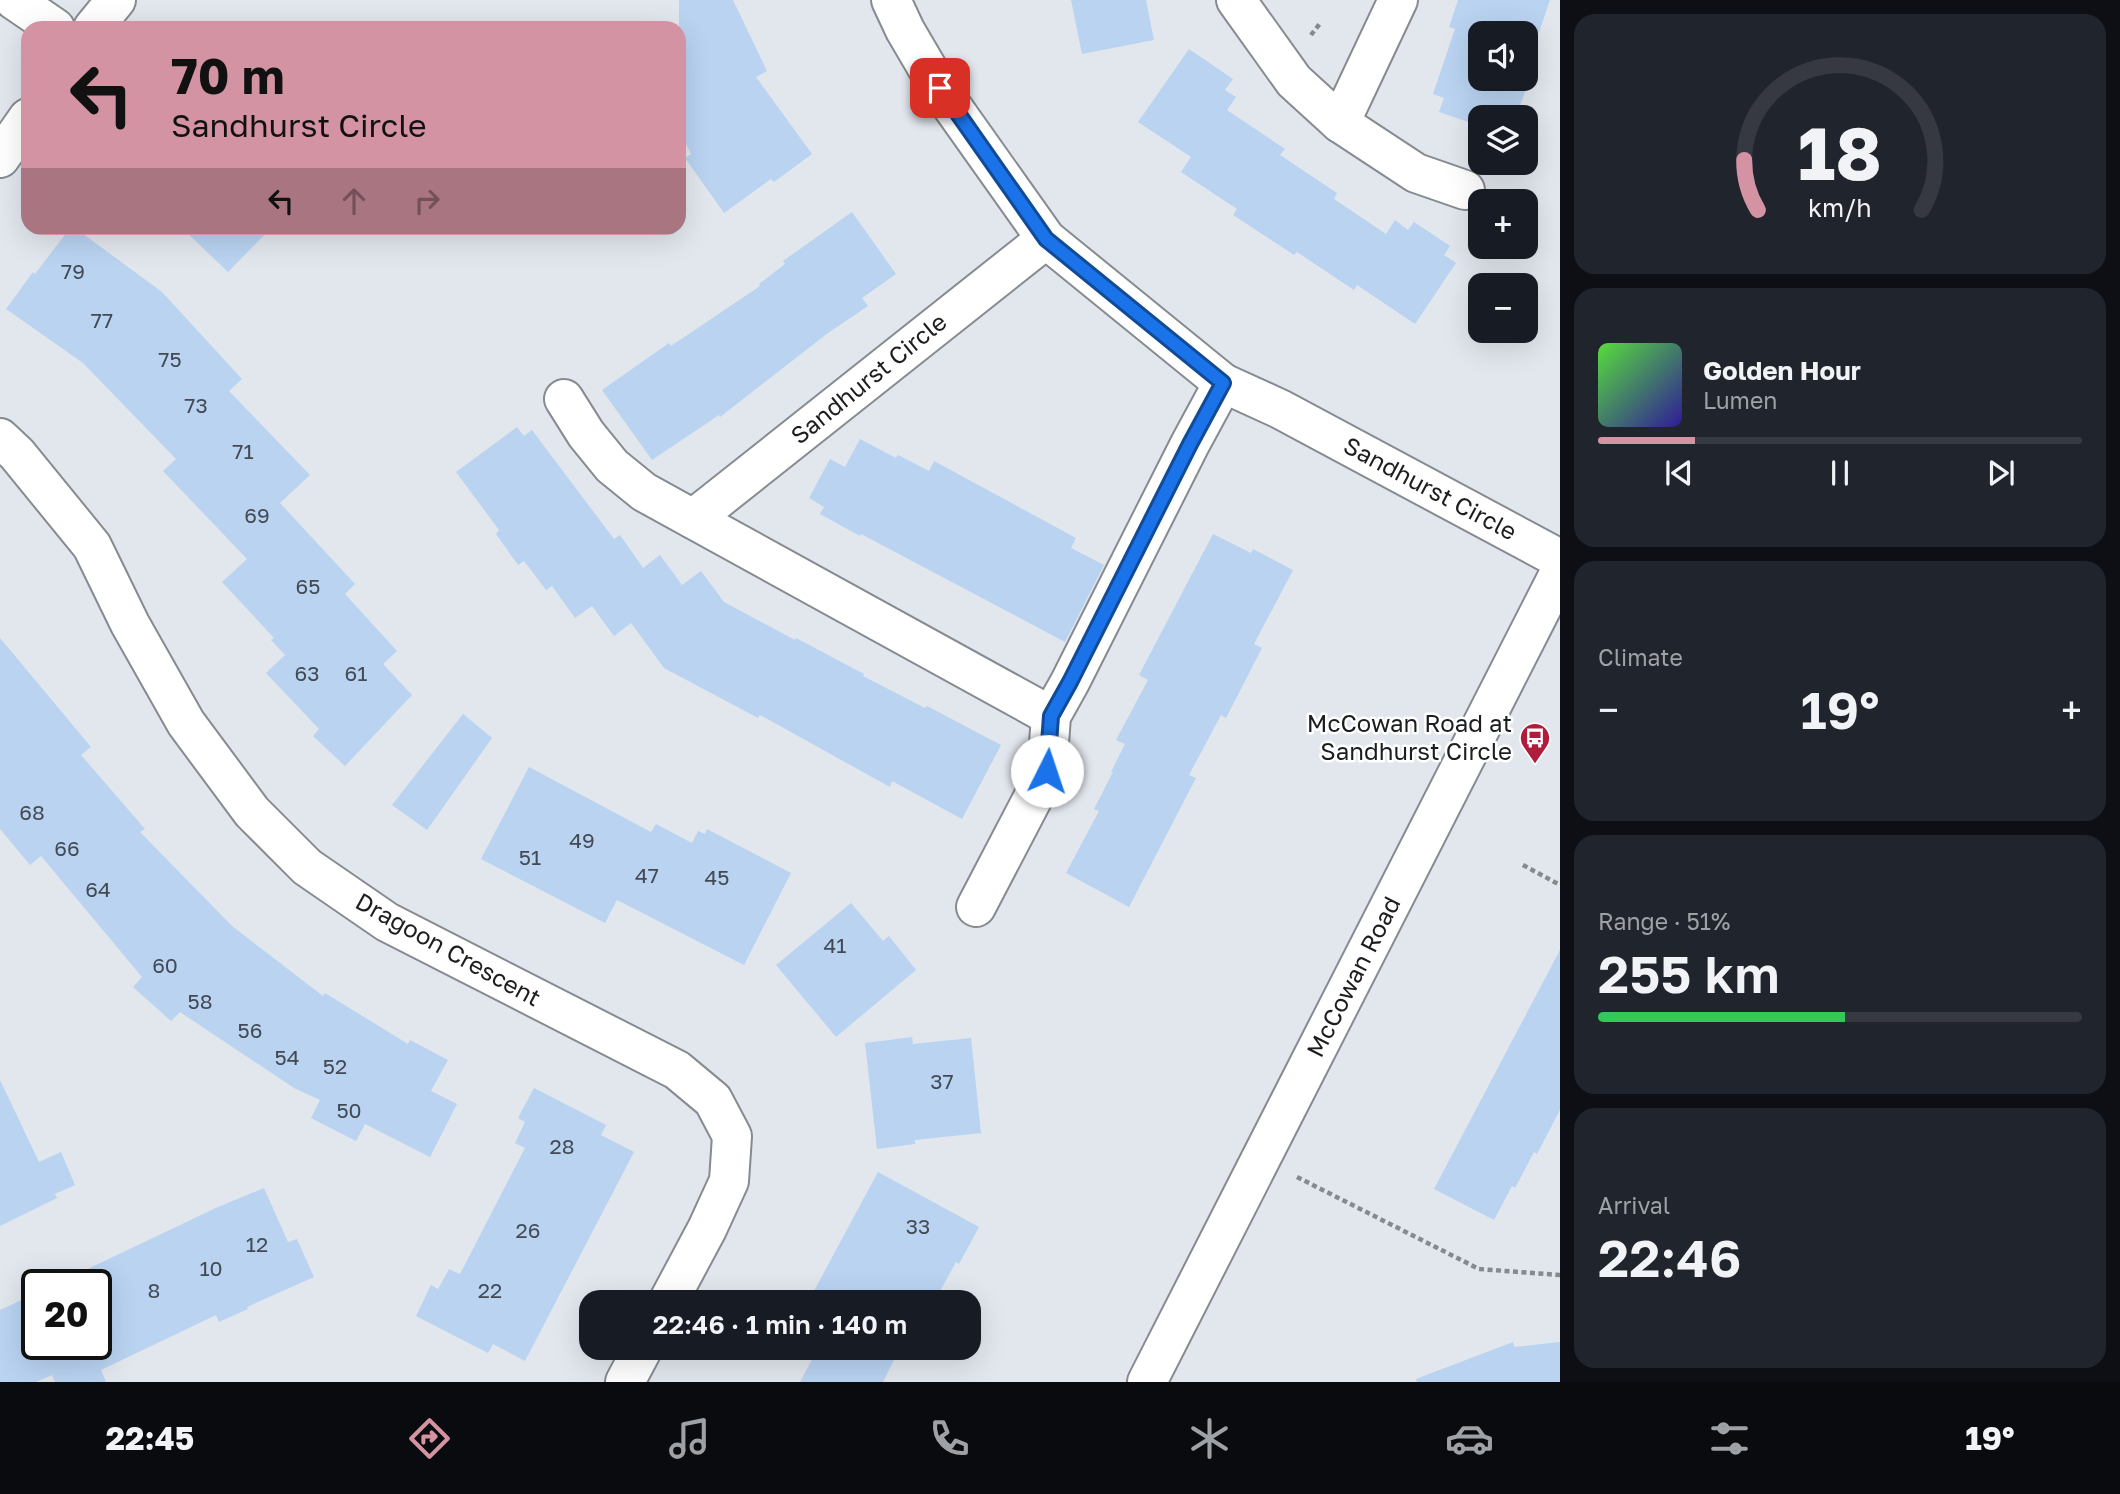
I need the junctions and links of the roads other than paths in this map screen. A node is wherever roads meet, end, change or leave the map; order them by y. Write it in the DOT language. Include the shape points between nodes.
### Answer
graph roads {
  1 [pos="14,0"];
  2 [pos="116,0"];
  3 [pos="891,0"];
  4 [pos="1236,0"];
  5 [pos="1398,0"];
  6 [pos="45,21"];
  7 [pos="99,21"];
  8 [pos="1340,123"];
  9 [pos="21,128"];
  10 [pos="0,158"];
  11 [pos="1465,190"];
  12 [pos="1046,239"];
  13 [pos="1223,383"];
  14 [pos="564,399"];
  15 [pos="0,438"];
  16 [pos="693,519"];
  17 [pos="1560,558"];
  18 [pos="1560,572"];
  19 [pos="1051,716"];
  20 [pos="976,907"];
  21 [pos="674,1290"];
  22 [pos="637,1360"];
  23 [pos="625,1382"];
  24 [pos="1147,1382"];
  1 -- 6 [label="street"];
  2 -- 7 [label="street"];
  3 -- 12 [label="street, Sandhurst Circle" via="940,88"];
  4 -- 8 [label="street" via="1294,81"];
  5 -- 8 [label="street"];
  8 -- 11 [label="street" via="1416,173"];
  9 -- 10 [label="street"];
  12 -- 13 [label="street, Sandhurst Circle"];
  12 -- 16 [label="street, Sandhurst Circle"];
  13 -- 17 [label="street, Sandhurst Circle"];
  13 -- 19 [label="street"];
  14 -- 16 [label="street" via="612,466 644,492"];
  15 -- 21 [label="street, Dragoon Crescent" via="92,546 186,723 252,812 307,867 387,922 677,1070 713,1100 732,1136 729,1181"];
  16 -- 19 [label="street"];
  18 -- 24 [label="street, McCowan Road"];
  19 -- 20 [label="street" via="1047,771"];
  22 -- 23 [label="street"];
}
